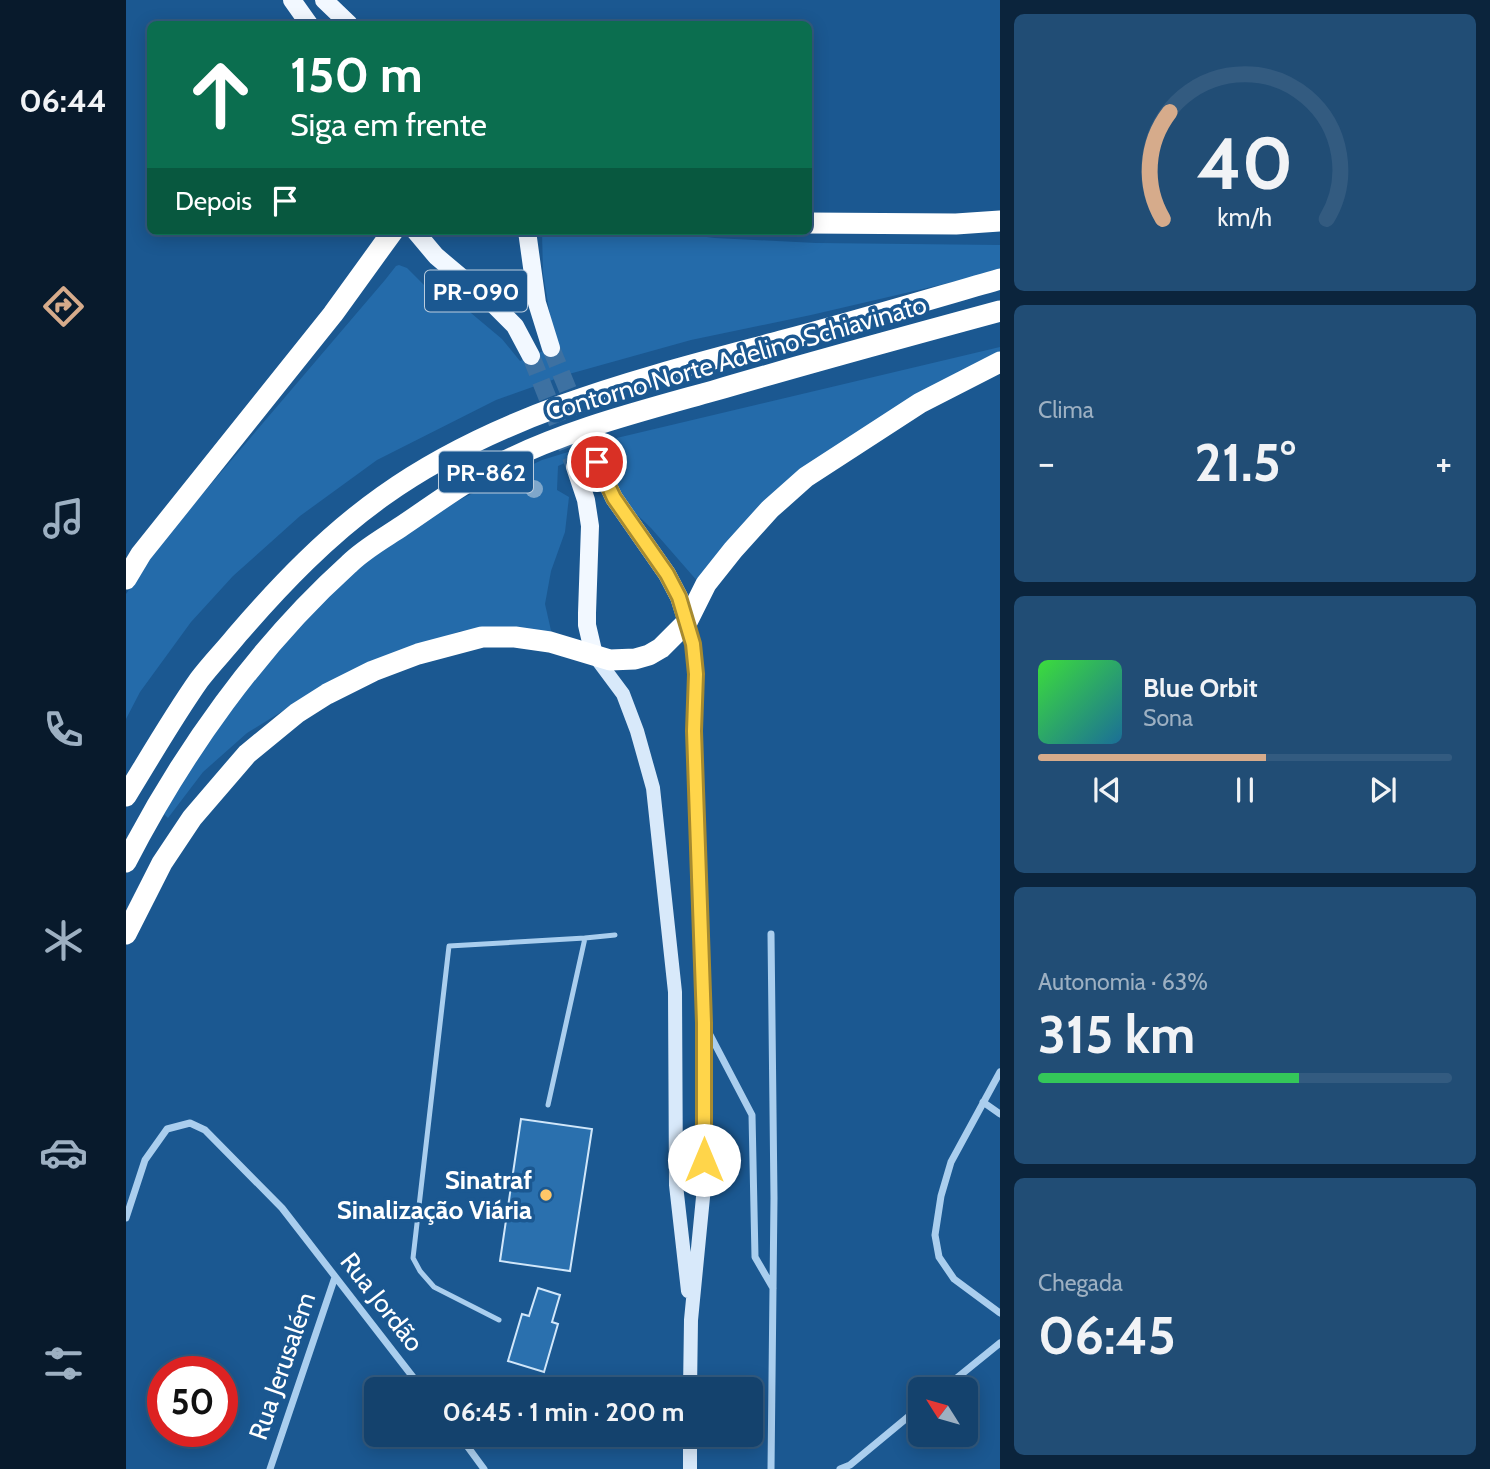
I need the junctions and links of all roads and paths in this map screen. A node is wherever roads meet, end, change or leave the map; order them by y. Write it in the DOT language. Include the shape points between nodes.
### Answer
graph roads {
  1 [pos="292,0"];
  2 [pos="324,0"];
  3 [pos="307,21"];
  4 [pos="346,21"];
  5 [pos="1000,221"];
  6 [pos="812,223"];
  7 [pos="390,235"];
  8 [pos="418,235"];
  9 [pos="528,235"];
  10 [pos="1000,279"];
  11 [pos="1000,312"];
  12 [pos="551,348"];
  13 [pos="531,356"];
  14 [pos="1000,362"];
  15 [pos="597,462"];
  16 [pos="575,467"];
  17 [pos="126,579"];
  18 [pos="687,622"];
  19 [pos="594,655"];
  20 [pos="126,796"];
  21 [pos="126,862"];
  22 [pos="126,934"];
  23 [pos="771,934"];
  24 [pos="615,935"];
  25 [pos="585,938"];
  26 [pos="704,1023"];
  27 [pos="1000,1072"];
  28 [pos="983,1102"];
  29 [pos="548,1105"];
  30 [pos="1000,1114"];
  31 [pos="126,1218"];
  32 [pos="335,1277"];
  33 [pos="773,1289"];
  34 [pos="1000,1314"];
  35 [pos="499,1320"];
  36 [pos="691,1320"];
  37 [pos="1000,1343"];
  38 [pos="413,1377"];
  39 [pos="690,1377"];
  40 [pos="958,1377"];
  41 [pos="908,1418"];
  42 [pos="467,1447"];
  43 [pos="690,1447"];
  44 [pos="852,1467"];
  45 [pos="270,1469"];
  46 [pos="484,1469"];
  47 [pos="690,1469"];
  48 [pos="771,1469"];
  49 [pos="840,1469"];
  1 -- 3 [label="main road"];
  2 -- 4 [label="main road"];
  5 -- 6 [label="highway"];
  7 -- 17 [label="highway"];
  8 -- 13 [label="main road, PR-090" via="515,326"];
  9 -- 12 [label="main road, PR-090" via="537,303"];
  10 -- 20 [label="highway, Contorno Norte Adelino Schiavinato / PR-862" via="591,394 496,432 431,465 333,536 270,596 201,677"];
  11 -- 21 [label="highway, Contorno Norte Adelino Schiavinato / PR-862" via="604,421 537,447 471,481 351,561 301,608 194,747"];
  14 -- 18 [label="highway" via="920,402 806,477 733,550 706,584"];
  15 -- 18 [label="main road" via="614,498 667,574"];
  16 -- 19 [label="main road" via="590,526 587,625"];
  18 -- 19 [label="highway" via="649,655 620,661"];
  18 -- 26 [label="main road" via="696,674"];
  19 -- 22 [label="highway" via="538,640 482,637 418,654 327,694 247,754 222,781 162,863"];
  19 -- 36 [label="main road" via="623,694 653,788 675,992 676,1185"];
  23 -- 33 [label="street"];
  24 -- 25 [label="lane"];
  25 -- 29 [label="lane"];
  25 -- 35 [label="lane" via="449,946 413,1258 435,1287"];
  26 -- 33 [label="street" via="752,1115 755,1257"];
  26 -- 36 [label="main road" via="704,1187"];
  27 -- 28 [label="street"];
  28 -- 30 [label="street"];
  28 -- 34 [label="street" via="951,1162 935,1235 939,1257 954,1279"];
  31 -- 32 [label="street, Rua Jordão" via="145,1160 158,1139 167,1129 190,1123 205,1129 282,1208"];
  32 -- 38 [label="street, Rua Jordão"];
  32 -- 45 [label="street, Rua Jerusalém"];
  33 -- 48 [label="street"];
  36 -- 39 [label="main road"];
  37 -- 40 [label="street"];
  41 -- 44 [label="street"];
  42 -- 46 [label="street"];
  43 -- 47 [label="main road"];
  44 -- 49 [label="street"];
}
